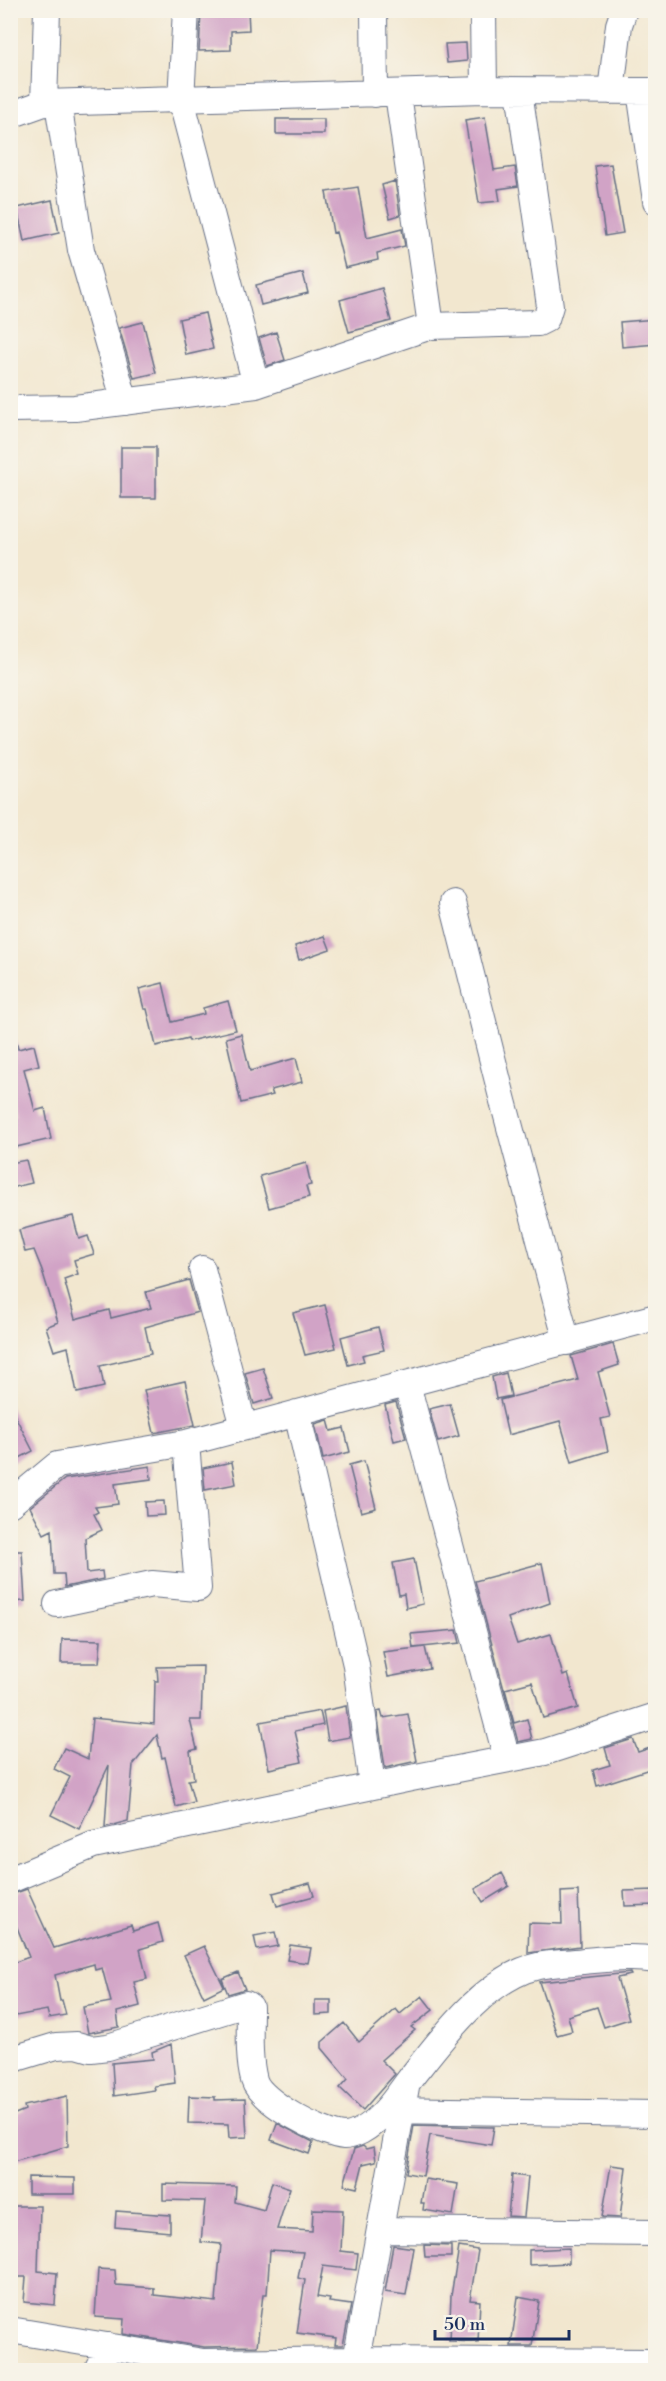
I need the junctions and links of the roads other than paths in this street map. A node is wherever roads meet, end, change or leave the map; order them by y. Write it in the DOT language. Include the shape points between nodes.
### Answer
graph roads {
  1 [pos="47,10"];
  2 [pos="186,10"];
  3 [pos="374,10"];
  4 [pos="483,10"];
  5 [pos="624,10"];
  6 [pos="484,90"];
  7 [pos="519,91"];
  8 [pos="611,91"];
  9 [pos="648,91"];
  10 [pos="387,94"];
  11 [pos="182,99"];
  12 [pos="51,103"];
  13 [pos="10,115"];
  14 [pos="656,201"];
  15 [pos="431,326"];
  16 [pos="256,385"];
  17 [pos="125,402"];
  18 [pos="10,409"];
  19 [pos="453,903"];
  20 [pos="202,1269"];
  21 [pos="656,1317"];
  22 [pos="567,1342"];
  23 [pos="407,1384"];
  24 [pos="297,1413"];
  25 [pos="244,1427"];
  26 [pos="186,1443"];
  27 [pos="10,1504"];
  28 [pos="57,1604"];
  29 [pos="656,1716"];
  30 [pos="507,1760"];
  31 [pos="372,1786"];
  32 [pos="10,1880"];
  33 [pos="656,1960"];
  34 [pos="10,2060"];
  35 [pos="395,2110"];
  36 [pos="656,2114"];
  37 [pos="381,2230"];
  38 [pos="656,2233"];
  39 [pos="10,2330"];
  40 [pos="109,2346"];
  41 [pos="356,2360"];
  42 [pos="656,2362"];
  43 [pos="203,2366"];
  44 [pos="97,2370"];
  1 -- 12 [label="street"];
  2 -- 11 [label="street"];
  3 -- 10 [label="street"];
  4 -- 6 [label="street"];
  5 -- 8 [label="street"];
  6 -- 7 [label="street"];
  6 -- 10 [label="street"];
  7 -- 8 [label="street"];
  7 -- 15 [label="street" via="550,306 546,319 538,323"];
  8 -- 9 [label="street"];
  9 -- 14 [label="street"];
  10 -- 11 [label="street"];
  10 -- 15 [label="street"];
  11 -- 12 [label="street"];
  11 -- 16 [label="street"];
  12 -- 13 [label="street"];
  12 -- 17 [label="street" via="81,250"];
  15 -- 16 [label="street"];
  16 -- 17 [label="street"];
  17 -- 18 [label="street"];
  19 -- 22 [label="street"];
  20 -- 25 [label="street"];
  21 -- 22 [label="street"];
  22 -- 23 [label="street"];
  23 -- 24 [label="street"];
  23 -- 30 [label="street"];
  24 -- 25 [label="street"];
  24 -- 31 [label="street" via="356,1665"];
  25 -- 26 [label="street"];
  26 -- 27 [label="street" via="57,1465"];
  26 -- 28 [label="street" via="198,1588 152,1584"];
  29 -- 30 [label="street"];
  30 -- 31 [label="street"];
  31 -- 32 [label="street" via="93,1845"];
  33 -- 35 [label="street" via="634,1957 538,1966 519,1972 480,1999 448,2029 406,2084"];
  34 -- 35 [label="street" via="56,2046 108,2047 246,2004 250,2007 254,2081 266,2098 313,2125 345,2136"];
  35 -- 36 [label="street"];
  35 -- 37 [label="street"];
  37 -- 38 [label="street"];
  37 -- 41 [label="street"];
  39 -- 40 [label="street"];
  40 -- 43 [label="street"];
  40 -- 44 [label="street"];
  41 -- 42 [label="street"];
  41 -- 43 [label="street"];
}
